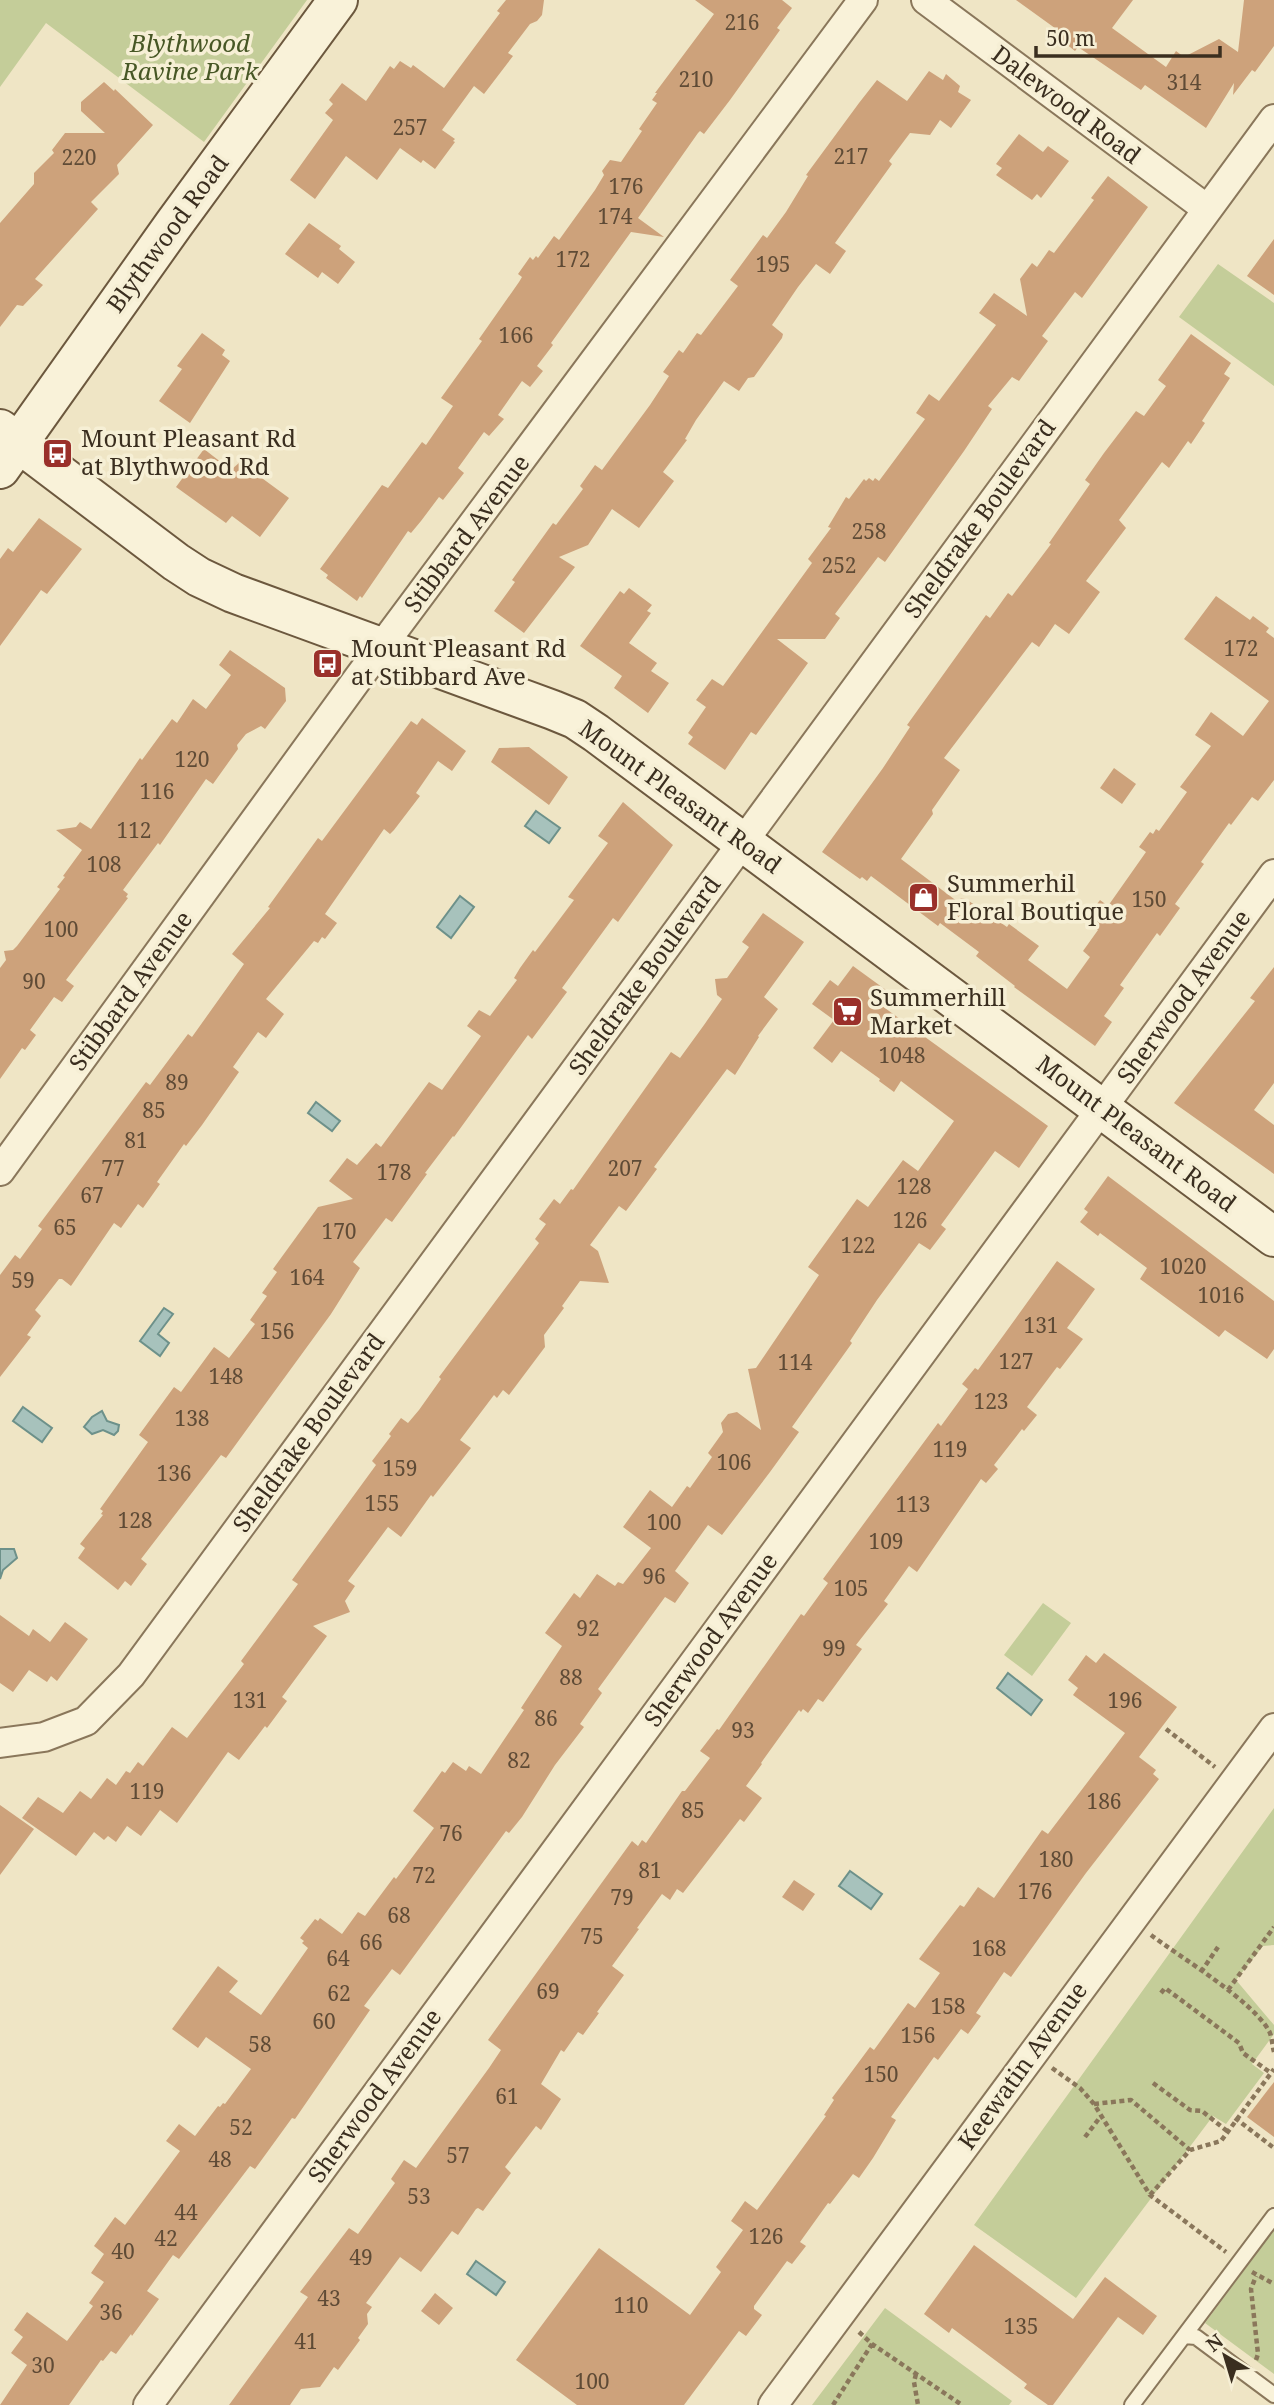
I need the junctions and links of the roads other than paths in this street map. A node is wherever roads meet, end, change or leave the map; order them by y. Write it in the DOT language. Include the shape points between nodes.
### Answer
graph roads {
  1 [pos="338,0"];
  2 [pos="863,0"];
  3 [pos="926,0"];
  4 [pos="1274,119"];
  5 [pos="1207,209"];
  6 [pos="6,447"];
  7 [pos="382,646"];
  8 [pos="743,843"];
  9 [pos="1274,874"];
  10 [pos="1102,1109"];
  11 [pos="0,1171"];
  12 [pos="1274,1237"];
  13 [pos="1274,1728"];
  14 [pos="0,1743"];
  15 [pos="1274,2216"];
  16 [pos="1184,2336"];
  17 [pos="1274,2395"];
  18 [pos="148,2405"];
  19 [pos="773,2405"];
  20 [pos="1132,2405"];
  1 -- 6 [label="main road, Blythwood Road"];
  2 -- 7 [label="street, Stibbard Avenue"];
  3 -- 5 [label="street, Dalewood Road"];
  4 -- 5 [label="street, Sheldrake Boulevard"];
  5 -- 8 [label="street, Sheldrake Boulevard"];
  6 -- 7 [label="main road, Mount Pleasant Road" via="199,577"];
  7 -- 8 [label="main road, Mount Pleasant Road" via="575,719"];
  7 -- 11 [label="street, Stibbard Avenue"];
  8 -- 10 [label="main road, Mount Pleasant Road"];
  8 -- 14 [label="street, Sheldrake Boulevard" via="131,1675 86,1721 44,1737"];
  9 -- 10 [label="street, Sherwood Avenue"];
  10 -- 12 [label="main road, Mount Pleasant Road"];
  10 -- 18 [label="street, Sherwood Avenue"];
  13 -- 19 [label="street, Keewatin Avenue"];
  15 -- 16 [label="lane"];
  16 -- 17 [label="lane" via="1196,2337"];
  16 -- 20 [label="lane"];
}
